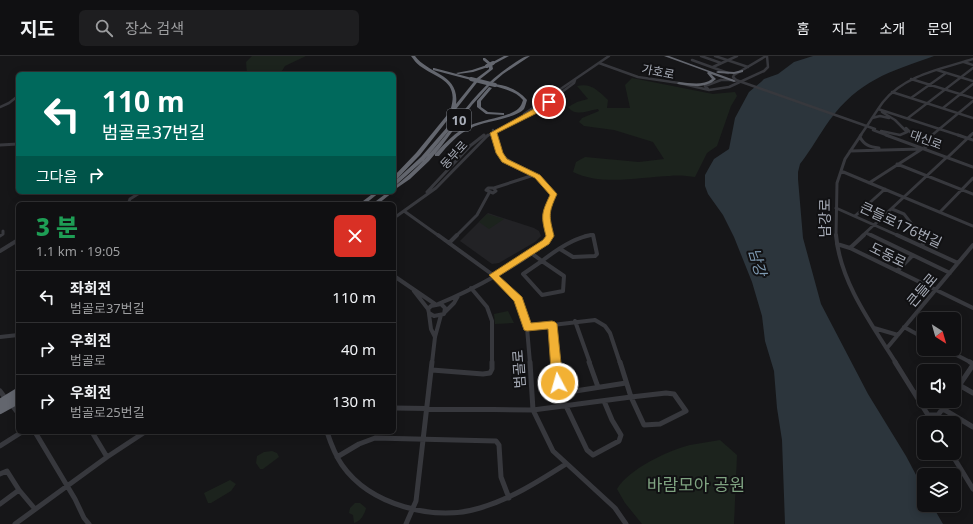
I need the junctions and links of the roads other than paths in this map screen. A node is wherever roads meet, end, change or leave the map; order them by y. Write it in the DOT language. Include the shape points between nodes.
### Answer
graph roads {
  1 [pos="414,56"];
  2 [pos="508,56"];
  3 [pos="522,56"];
  4 [pos="528,56"];
  5 [pos="609,56"];
  6 [pos="666,56"];
  7 [pos="672,56"];
  8 [pos="701,56"];
  9 [pos="715,56"];
  10 [pos="734,56"];
  11 [pos="766,56"];
  12 [pos="606,58"];
  13 [pos="484,59"];
  14 [pos="973,59"];
  15 [pos="728,60"];
  16 [pos="963,62"];
  17 [pos="598,63"];
  18 [pos="692,63"];
  19 [pos="420,64"];
  20 [pos="721,64"];
  21 [pos="973,65"];
  22 [pos="749,66"];
  23 [pos="768,66"];
  24 [pos="609,67"];
  25 [pos="713,67"];
  26 [pos="430,68"];
  27 [pos="973,68"];
  28 [pos="589,69"];
  29 [pos="937,70"];
  30 [pos="742,71"];
  31 [pos="728,73"];
  32 [pos="946,73"];
  33 [pos="961,77"];
  34 [pos="496,78"];
  35 [pos="470,79"];
  36 [pos="911,79"];
  37 [pos="973,81"];
  38 [pos="736,82"];
  39 [pos="662,83"];
  40 [pos="679,83"];
  41 [pos="973,84"];
  42 [pos="685,85"];
  43 [pos="707,85"];
  44 [pos="929,85"];
  45 [pos="495,86"];
  46 [pos="718,90"];
  47 [pos="945,90"];
  48 [pos="892,92"];
  49 [pos="960,94"];
  50 [pos="16,98"];
  51 [pos="911,98"];
  52 [pos="973,99"];
  53 [pos="927,103"];
  54 [pos="881,105"];
  55 [pos="0,107"];
  56 [pos="943,108"];
  57 [pos="878,109"];
  58 [pos="891,113"];
  59 [pos="958,113"];
  60 [pos="872,118"];
  61 [pos="908,118"];
  62 [pos="973,118"];
  63 [pos="895,120"];
  64 [pos="443,123"];
  65 [pos="939,129"];
  66 [pos="493,132"];
  67 [pos="881,132"];
  68 [pos="973,133"];
  69 [pos="860,137"];
  70 [pos="967,138"];
  71 [pos="482,140"];
  72 [pos="495,140"];
  73 [pos="973,140"];
  74 [pos="16,141"];
  75 [pos="922,143"];
  76 [pos="12,144"];
  77 [pos="16,144"];
  78 [pos="0,145"];
  79 [pos="855,145"];
  80 [pos="871,147"];
  81 [pos="924,148"];
  82 [pos="863,150"];
  83 [pos="850,151"];
  84 [pos="948,157"];
  85 [pos="897,164"];
  86 [pos="423,165"];
  87 [pos="973,166"];
  88 [pos="841,171"];
  89 [pos="534,175"];
  90 [pos="927,176"];
  91 [pos="396,177"];
  92 [pos="973,178"];
  93 [pos="396,182"];
  94 [pos="868,183"];
  95 [pos="396,188"];
  96 [pos="885,189"];
  97 [pos="962,189"];
  98 [pos="427,193"];
  99 [pos="138,194"];
  100 [pos="375,194"];
  101 [pos="380,194"];
  102 [pos="388,194"];
  103 [pos="973,194"];
  104 [pos="904,197"];
  105 [pos="129,202"];
  106 [pos="365,202"];
  107 [pos="370,202"];
  108 [pos="378,202"];
  109 [pos="836,208"];
  110 [pos="892,209"];
  111 [pos="404,210"];
  112 [pos="940,212"];
  113 [pos="396,216"];
  114 [pos="855,216"];
  115 [pos="874,225"];
  116 [pos="973,226"];
  117 [pos="3,231"];
  118 [pos="866,233"];
  119 [pos="0,236"];
  120 [pos="16,241"];
  121 [pos="449,243"];
  122 [pos="837,244"];
  123 [pos="921,246"];
  124 [pos="973,246"];
  125 [pos="850,248"];
  126 [pos="560,249"];
  127 [pos="0,251"];
  128 [pos="531,253"];
  129 [pos="913,255"];
  130 [pos="542,261"];
  131 [pos="958,263"];
  132 [pos="898,271"];
  133 [pos="950,273"];
  134 [pos="493,275"];
  135 [pos="396,277"];
  136 [pos="471,288"];
  137 [pos="414,290"];
  138 [pos="936,290"];
  139 [pos="458,296"];
  140 [pos="437,304"];
  141 [pos="973,308"];
  142 [pos="429,311"];
  143 [pos="443,314"];
  144 [pos="575,321"];
  145 [pos="552,324"];
  146 [pos="904,327"];
  147 [pos="527,328"];
  148 [pos="874,328"];
  149 [pos="917,334"];
  150 [pos="16,335"];
  151 [pos="898,335"];
  152 [pos="435,336"];
  153 [pos="0,337"];
  154 [pos="887,348"];
  155 [pos="958,356"];
  156 [pos="973,364"];
  157 [pos="432,370"];
  158 [pos="626,382"];
  159 [pos="961,382"];
  160 [pos="961,386"];
  161 [pos="598,387"];
  162 [pos="0,391"];
  163 [pos="914,392"];
  164 [pos="16,393"];
  165 [pos="973,393"];
  166 [pos="917,394"];
  167 [pos="631,398"];
  168 [pos="16,401"];
  169 [pos="604,401"];
  170 [pos="0,403"];
  171 [pos="566,406"];
  172 [pos="396,408"];
  173 [pos="428,408"];
  174 [pos="943,409"];
  175 [pos="0,410"];
  176 [pos="533,410"];
  177 [pos="16,411"];
  178 [pos="928,415"];
  179 [pos="973,427"];
  180 [pos="19,434"];
  181 [pos="36,434"];
  182 [pos="93,434"];
  183 [pos="143,434"];
  184 [pos="328,434"];
  185 [pos="424,440"];
  186 [pos="0,446"];
  187 [pos="107,457"];
  188 [pos="337,457"];
  189 [pos="955,460"];
  190 [pos="566,464"];
  191 [pos="0,474"];
  192 [pos="67,485"];
  193 [pos="973,489"];
  194 [pos="19,490"];
  195 [pos="509,498"];
  196 [pos="0,504"];
  197 [pos="413,509"];
  198 [pos="35,510"];
  199 [pos="87,523"];
  200 [pos="15,524"];
  201 [pos="406,524"];
  202 [pos="626,524"];
  1 -- 19 [label="highway"];
  1 -- 26 [label="highway"];
  2 -- 26 [label="highway, bridge" via="470,72 458,73"];
  3 -- 93 [label="highway, 10" via="485,83 423,158"];
  4 -- 34 [label="highway, 10"];
  5 -- 12 [label="street, 동부로"];
  6 -- 18 [label="highway"];
  7 -- 18 [label="highway"];
  8 -- 18 [label="street"];
  8 -- 20 [label="street"];
  9 -- 15 [label="street"];
  10 -- 15 [label="street"];
  11 -- 22 [label="street"];
  11 -- 23 [label="street"];
  12 -- 17 [label="street, 동부로"];
  12 -- 24 [label="street" via="605,63"];
  13 -- 64 [label="highway" via="492,68 478,79"];
  14 -- 16 [label="street, 남강로"];
  15 -- 20 [label="street"];
  15 -- 22 [label="street"];
  16 -- 21 [label="street"];
  16 -- 29 [label="street, 남강로"];
  17 -- 24 [label="street, 가호로"];
  17 -- 28 [label="street, 동부로"];
  18 -- 25 [label="street"];
  18 -- 31 [label="highway"];
  18 -- 38 [label="highway"];
  18 -- 40 [label="highway" via="714,77 713,81 700,85"];
  19 -- 35 [label="highway" via="433,70"];
  19 -- 64 [label="highway" via="442,76 452,85 455,102"];
  20 -- 25 [label="street"];
  22 -- 23 [label="street" via="762,63"];
  22 -- 30 [label="street"];
  23 -- 38 [label="street, 가호로" via="764,71"];
  24 -- 28 [label="street"];
  24 -- 39 [label="street, 가호로" via="635,77"];
  24 -- 40 [label="street, 가호로" via="648,79"];
  25 -- 31 [label="street"];
  26 -- 35 [label="highway"];
  27 -- 33 [label="street"];
  28 -- 66 [label="street, 동부로" via="534,112"];
  29 -- 32 [label="street"];
  29 -- 36 [label="street, 남강로"];
  30 -- 31 [label="highway"];
  30 -- 38 [label="street" via="733,77"];
  32 -- 33 [label="street"];
  32 -- 44 [label="street"];
  33 -- 37 [label="street"];
  33 -- 47 [label="street"];
  34 -- 45 [label="highway" via="479,102 480,108 487,113 500,114 520,107 522,101 517,95"];
  34 -- 86 [label="highway, 10" via="470,105"];
  35 -- 45 [label="highway, bridge"];
  36 -- 44 [label="street"];
  36 -- 48 [label="street, 남강로"];
  38 -- 39 [label="street, 가호로" via="726,90 714,92"];
  38 -- 43 [label="street" via="721,80"];
  38 -- 46 [label="street, 가호로"];
  38 -- 67 [label="street, 대신로, bridge"];
  39 -- 42 [label="street"];
  40 -- 42 [label="street, 가호로"];
  41 -- 49 [label="street"];
  42 -- 43 [label="street"];
  42 -- 46 [label="street, 가호로"];
  43 -- 46 [label="street" via="705,87 708,89"];
  44 -- 47 [label="street"];
  44 -- 51 [label="street"];
  45 -- 86 [label="highway" via="510,89 521,95 525,100 522,108 469,127 430,162"];
  47 -- 49 [label="street"];
  47 -- 53 [label="street"];
  48 -- 51 [label="street"];
  48 -- 54 [label="street, 남강로"];
  49 -- 52 [label="street"];
  49 -- 56 [label="street"];
  50 -- 55 [label="street"];
  51 -- 53 [label="street"];
  52 -- 59 [label="street"];
  53 -- 56 [label="street"];
  53 -- 61 [label="street"];
  54 -- 57 [label="street, 남강로"];
  54 -- 58 [label="street"];
  56 -- 59 [label="street"];
  57 -- 58 [label="street"];
  57 -- 60 [label="street, 남강로"];
  57 -- 63 [label="street"];
  58 -- 61 [label="street"];
  58 -- 75 [label="street"];
  59 -- 62 [label="street"];
  59 -- 65 [label="street"];
  60 -- 63 [label="street" via="880,116"];
  60 -- 69 [label="street, 남강로"];
  61 -- 65 [label="street"];
  63 -- 67 [label="street" via="906,134"];
  64 -- 91 [label="highway"];
  65 -- 70 [label="street"];
  65 -- 75 [label="street"];
  66 -- 71 [label="street, 동부로"];
  66 -- 72 [label="street"];
  66 -- 98 [label="street, 동부로" via="470,146 430,186"];
  67 -- 80 [label="street" via="898,144 895,147"];
  67 -- 81 [label="street, 대신로"];
  68 -- 70 [label="street"];
  69 -- 79 [label="street, 남강로"];
  69 -- 80 [label="street" via="862,142"];
  70 -- 73 [label="street"];
  70 -- 84 [label="street"];
  71 -- 72 [label="street"];
  71 -- 98 [label="street, 동부로" via="450,175"];
  72 -- 89 [label="street" via="505,160"];
  74 -- 76 [label="street"];
  75 -- 81 [label="street"];
  76 -- 77 [label="street"];
  76 -- 78 [label="street"];
  79 -- 80 [label="street"];
  79 -- 82 [label="street"];
  79 -- 83 [label="street, 남강로"];
  80 -- 82 [label="street" via="861,148"];
  81 -- 82 [label="street"];
  81 -- 84 [label="street, 대신로"];
  81 -- 85 [label="street"];
  82 -- 83 [label="street"];
  83 -- 88 [label="street, 남강로"];
  84 -- 87 [label="street, 대신로"];
  84 -- 90 [label="street"];
  85 -- 90 [label="street"];
  85 -- 94 [label="street"];
  86 -- 95 [label="highway, 10"];
  88 -- 94 [label="street"];
  88 -- 109 [label="street, 남강로" via="837,183"];
  89 -- 121 [label="street" via="487,188 486,191 489,193 483,208"];
  89 -- 128 [label="street" via="554,194 545,216 550,236"];
  90 -- 97 [label="street"];
  90 -- 104 [label="street"];
  92 -- 97 [label="street"];
  94 -- 96 [label="street"];
  96 -- 104 [label="street"];
  96 -- 114 [label="street"];
  97 -- 103 [label="street"];
  97 -- 112 [label="street"];
  98 -- 111 [label="street, 동부로"];
  99 -- 105 [label="street"];
  100 -- 106 [label="highway"];
  101 -- 107 [label="highway"];
  102 -- 108 [label="highway"];
  104 -- 110 [label="street"];
  104 -- 112 [label="street"];
  109 -- 114 [label="street, 큰들로176번길"];
  109 -- 122 [label="street, 남강로"];
  110 -- 115 [label="street"];
  110 -- 123 [label="street" via="904,214 908,219 925,242"];
  111 -- 113 [label="street, 동부로"];
  111 -- 121 [label="street, 범골로"];
  112 -- 116 [label="street"];
  114 -- 115 [label="street, 큰들로176번길"];
  115 -- 118 [label="street"];
  115 -- 123 [label="street, 큰들로176번길"];
  117 -- 119 [label="street"];
  118 -- 125 [label="street"];
  118 -- 129 [label="street"];
  120 -- 127 [label="street"];
  121 -- 134 [label="street, 범골로"];
  122 -- 125 [label="street, 도동로"];
  122 -- 148 [label="street, 남강로" via="846,278"];
  123 -- 131 [label="street, 큰들로176번길"];
  124 -- 131 [label="street, 큰들로"];
  125 -- 132 [label="street, 도동로"];
  126 -- 126 [label="street" via="586,234 593,235 596,254 573,257"];
  126 -- 130 [label="street"];
  128 -- 130 [label="street"];
  128 -- 134 [label="street"];
  129 -- 132 [label="street"];
  129 -- 133 [label="street"];
  130 -- 130 [label="street" via="523,274 542,295 563,291 564,276"];
  131 -- 133 [label="street, 큰들로"];
  132 -- 138 [label="street, 도동로"];
  133 -- 138 [label="street, 큰들로"];
  134 -- 136 [label="street"];
  134 -- 147 [label="street, 범골로" via="518,299"];
  135 -- 137 [label="street"];
  136 -- 139 [label="street"];
  136 -- 157 [label="street" via="487,307 492,321 492,369 490,373 483,374"];
  137 -- 140 [label="street"];
  137 -- 142 [label="street"];
  138 -- 141 [label="street, 도동로"];
  138 -- 146 [label="street, 큰들로"];
  139 -- 140 [label="street"];
  139 -- 143 [label="street"];
  140 -- 142 [label="street" via="431,306"];
  140 -- 143 [label="street" via="444,306"];
  142 -- 143 [label="street" via="434,316"];
  142 -- 152 [label="street" via="431,329"];
  143 -- 152 [label="street"];
  144 -- 145 [label="street"];
  144 -- 158 [label="street" via="595,320 605,326 610,333"];
  144 -- 161 [label="street"];
  145 -- 147 [label="street"];
  145 -- 161 [label="street" via="558,383 562,390 569,392"];
  146 -- 149 [label="street"];
  146 -- 151 [label="street, 큰들로"];
  147 -- 176 [label="street, 범골로"];
  148 -- 151 [label="street"];
  148 -- 154 [label="street, 남강로"];
  150 -- 153 [label="street"];
  151 -- 154 [label="street, 큰들로"];
  152 -- 157 [label="street"];
  154 -- 163 [label="street, 남강로"];
  155 -- 156 [label="street"];
  156 -- 159 [label="street"];
  157 -- 173 [label="street"];
  158 -- 161 [label="street"];
  158 -- 167 [label="street"];
  160 -- 165 [label="street"];
  162 -- 177 [label="street"];
  163 -- 166 [label="street"];
  163 -- 178 [label="street, 남강로"];
  164 -- 170 [label="highway, bridge"];
  167 -- 167 [label="street" via="674,394 686,411 673,419 650,427 644,425"];
  167 -- 169 [label="street"];
  168 -- 175 [label="highway, bridge"];
  169 -- 171 [label="street"];
  169 -- 171 [label="street" via="621,435 619,441 610,444 600,453 593,454 587,450"];
  171 -- 176 [label="street"];
  172 -- 173 [label="street"];
  173 -- 176 [label="street"];
  173 -- 185 [label="street"];
  174 -- 178 [label="street" via="938,415"];
  174 -- 179 [label="street"];
  176 -- 190 [label="street, 범골로" via="553,451"];
  180 -- 186 [label="street"];
  181 -- 192 [label="street"];
  182 -- 187 [label="street"];
  183 -- 187 [label="street"];
  184 -- 188 [label="street"];
  185 -- 188 [label="street" via="376,438 359,444"];
  185 -- 195 [label="street" via="496,441 499,445 501,477"];
  185 -- 197 [label="street"];
  187 -- 192 [label="street"];
  188 -- 197 [label="street" via="364,487 382,499"];
  189 -- 193 [label="street"];
  190 -- 195 [label="street"];
  190 -- 202 [label="street, 범골로" via="615,508"];
  191 -- 194 [label="street" via="7,471"];
  192 -- 198 [label="street"];
  192 -- 199 [label="street"];
  194 -- 196 [label="street"];
  194 -- 198 [label="street"];
  195 -- 197 [label="street" via="464,512"];
  197 -- 201 [label="street"];
  198 -- 200 [label="street"];
}
